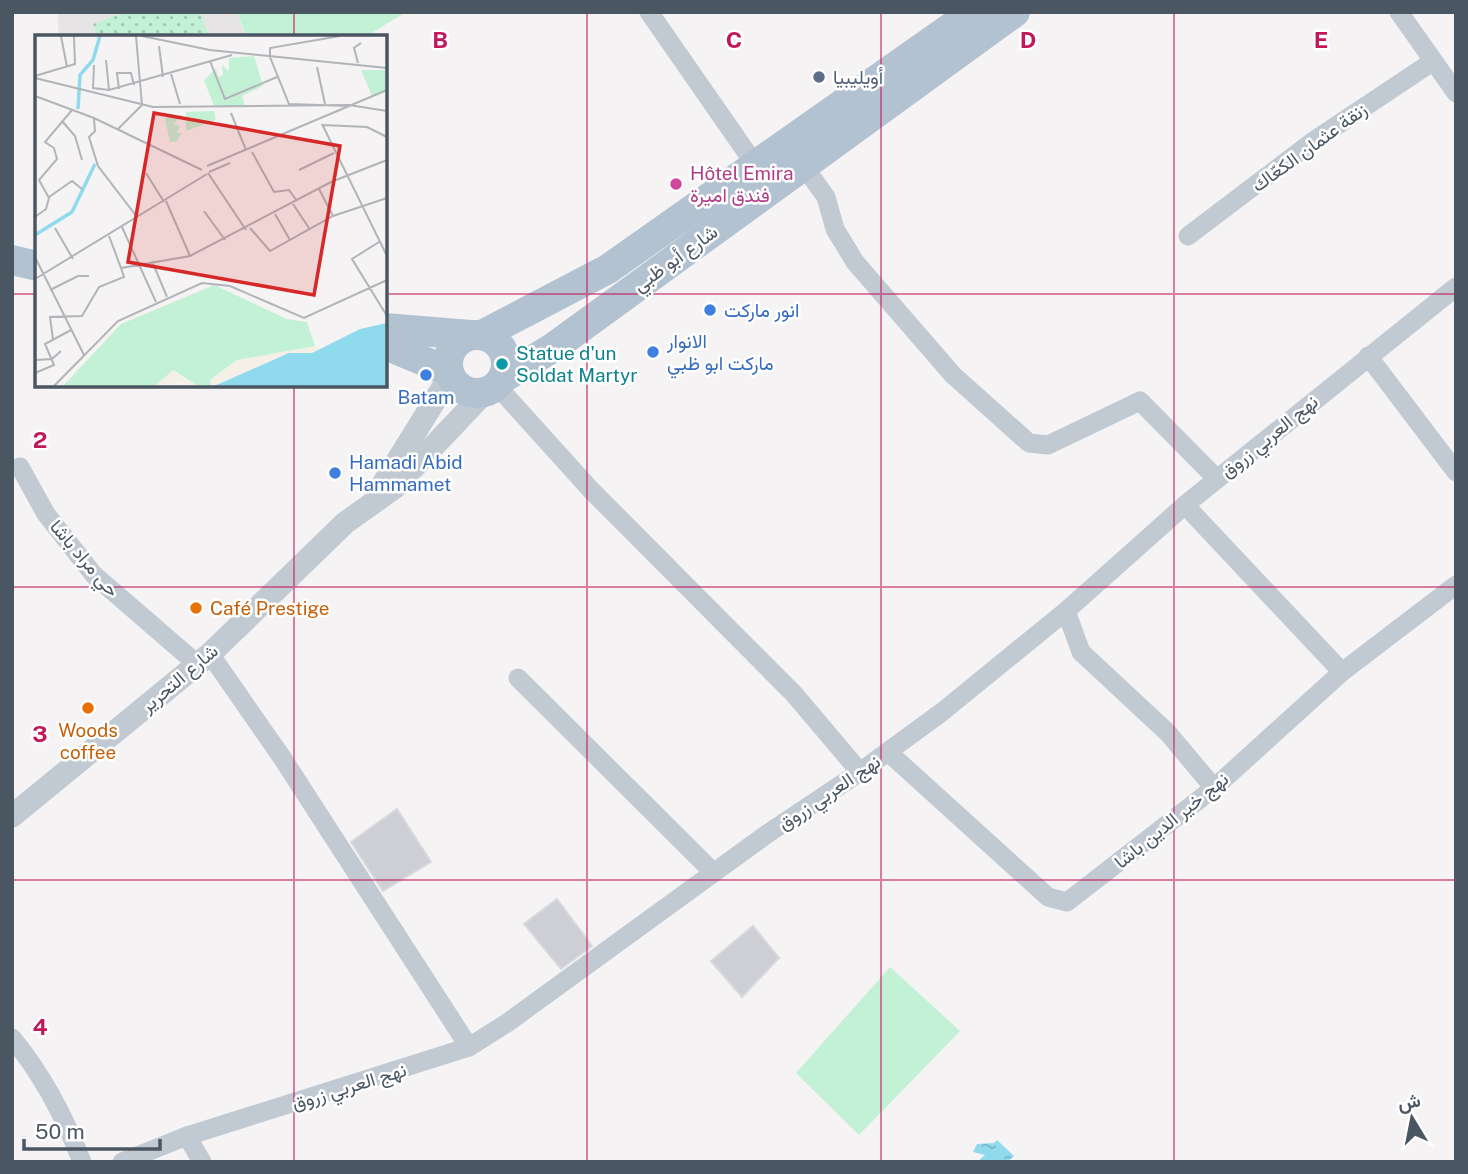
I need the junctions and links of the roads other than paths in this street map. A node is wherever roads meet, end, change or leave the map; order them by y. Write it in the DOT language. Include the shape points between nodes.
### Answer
graph roads {
  1 [pos="649,12"];
  2 [pos="973,12"];
  3 [pos="1015,12"];
  4 [pos="1399,12"];
  5 [pos="1432,62"];
  6 [pos="1456,93"];
  7 [pos="867,104"];
  8 [pos="803,165"];
  9 [pos="756,166"];
  10 [pos="1188,236"];
  11 [pos="12,260"];
  12 [pos="35,265"];
  13 [pos="1456,287"];
  14 [pos="387,328"];
  15 [pos="476,335"];
  16 [pos="387,346"];
  17 [pos="1368,356"];
  18 [pos="449,374"];
  19 [pos="495,386"];
  20 [pos="20,467"];
  21 [pos="1456,472"];
  22 [pos="1217,479"];
  23 [pos="390,484"];
  24 [pos="1185,505"];
  25 [pos="1456,585"];
  26 [pos="1066,611"];
  27 [pos="203,659"];
  28 [pos="1342,672"];
  29 [pos="518,678"];
  30 [pos="888,752"];
  31 [pos="860,772"];
  32 [pos="1214,788"];
  33 [pos="12,816"];
  34 [pos="713,872"];
  35 [pos="12,1038"];
  36 [pos="469,1046"];
  37 [pos="187,1136"];
  38 [pos="82,1162"];
  39 [pos="122,1162"];
  40 [pos="202,1162"];
  1 -- 9 [label="street"];
  2 -- 7 [label="main road, شارع أبو ظبي"];
  3 -- 7 [label="main road, شارع أبو ظبي"];
  4 -- 5 [label="street"];
  5 -- 6 [label="street"];
  5 -- 10 [label="street, زنقة عثمان الكعّاك" via="1312,142"];
  7 -- 8 [label="main road, شارع أبو ظبي"];
  7 -- 9 [label="main road, شارع أبو ظبي"];
  8 -- 19 [label="main road, شارع أبو ظبي"];
  8 -- 22 [label="street" via="826,197 835,229 855,262 953,375 1029,443 1048,445 1140,401"];
  9 -- 15 [label="main road, شارع أبو ظبي" via="608,269"];
  11 -- 12 [label="main road"];
  13 -- 17 [label="street, نهج العربي زروق"];
  14 -- 15 [label="main road"];
  15 -- 18 [label="main road" via="452,348"];
  15 -- 19 [label="main road" via="501,346 506,368"];
  16 -- 18 [label="main road"];
  17 -- 21 [label="street"];
  17 -- 22 [label="street, نهج العربي زروق"];
  18 -- 19 [label="main road" via="464,391"];
  18 -- 23 [label="street, شارع التحرير"];
  19 -- 23 [label="street, شارع التحرير"];
  19 -- 31 [label="street" via="591,490 794,694"];
  20 -- 27 [label="street, حي مراد باشا" via="46,514 94,575"];
  22 -- 24 [label="street, نهج العربي زروق"];
  23 -- 27 [label="street, شارع التحرير"];
  24 -- 26 [label="street, نهج العربي زروق"];
  24 -- 28 [label="street"];
  25 -- 28 [label="street, نهج خير الدين باشا"];
  26 -- 30 [label="street, نهج العربي زروق"];
  26 -- 32 [label="street" via="1081,652 1168,733"];
  27 -- 33 [label="street, شارع التحرير"];
  27 -- 36 [label="street, حي مراد باشا" via="283,759"];
  28 -- 32 [label="street, نهج خير الدين باشا"];
  29 -- 34 [label="street"];
  30 -- 31 [label="street, نهج العربي زروق"];
  30 -- 32 [label="street, نهج خير الدين باشا" via="1048,897 1061,902 1072,900"];
  31 -- 34 [label="street, نهج العربي زروق"];
  34 -- 36 [label="street, نهج العربي زروق" via="508,1023"];
  35 -- 38 [label="street" via="55,1102"];
  36 -- 37 [label="street, نهج العربي زروق"];
  37 -- 39 [label="street, نهج العربي زروق"];
  37 -- 40 [label="street"];
}
